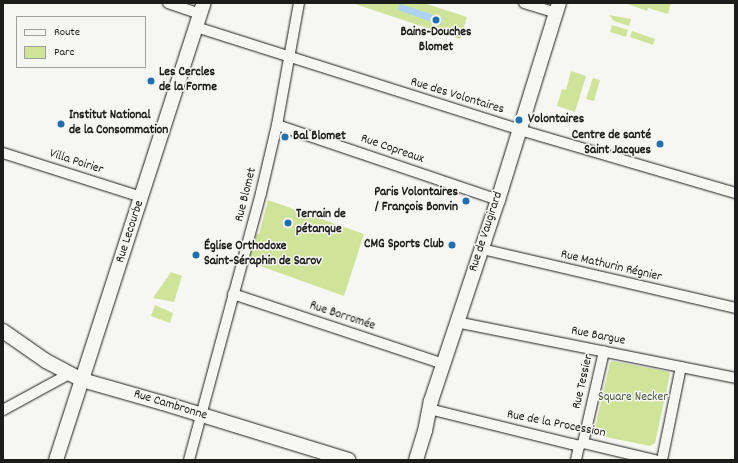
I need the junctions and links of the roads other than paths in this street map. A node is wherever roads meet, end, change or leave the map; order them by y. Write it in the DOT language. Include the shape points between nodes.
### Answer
graph roads {
  1 [pos="168,3"];
  2 [pos="299,3"];
  3 [pos="524,3"];
  4 [pos="202,8"];
  5 [pos="557,8"];
  6 [pos="196,28"];
  7 [pos="290,58"];
  8 [pos="277,125"];
  9 [pos="520,130"];
  10 [pos="3,153"];
  11 [pos="735,193"];
  12 [pos="142,197"];
  13 [pos="498,200"];
  14 [pos="482,249"];
  15 [pos="233,294"];
  16 [pos="735,308"];
  17 [pos="456,322"];
  18 [pos="3,331"];
  19 [pos="604,351"];
  20 [pos="443,364"];
  21 [pos="681,367"];
  22 [pos="69,374"];
  23 [pos="735,378"];
  24 [pos="82,380"];
  25 [pos="429,409"];
  26 [pos="3,410"];
  27 [pos="200,414"];
  28 [pos="581,444"];
  29 [pos="190,459"];
  30 [pos="56,460"];
  31 [pos="348,460"];
  32 [pos="416,460"];
  33 [pos="576,460"];
  34 [pos="654,460"];
  35 [pos="662,460"];
  1 -- 4 [label="street"];
  2 -- 7 [label="street, Rue Blomet"];
  3 -- 5 [label="street"];
  4 -- 6 [label="main road, Rue Lecourbe"];
  5 -- 9 [label="main road, Rue de Vaugirard"];
  6 -- 7 [label="street, Rue des Volontaires"];
  6 -- 12 [label="main road, Rue Lecourbe"];
  7 -- 8 [label="street, Rue Blomet"];
  7 -- 9 [label="street, Rue des Volontaires"];
  8 -- 13 [label="street, Rue Copreaux"];
  8 -- 15 [label="street, Rue Blomet"];
  9 -- 11 [label="street, Rue des Volontaires"];
  9 -- 13 [label="main road, Rue de Vaugirard"];
  10 -- 12 [label="street, Villa Poirier"];
  12 -- 24 [label="main road, Rue Lecourbe"];
  13 -- 14 [label="main road, Rue de Vaugirard"];
  14 -- 16 [label="street, Rue Mathurin Régnier"];
  14 -- 17 [label="main road, Rue de Vaugirard"];
  15 -- 20 [label="street, Rue Borromée"];
  15 -- 27 [label="street, Rue Blomet"];
  17 -- 19 [label="street, Rue Bargue"];
  17 -- 20 [label="main road, Rue de Vaugirard"];
  18 -- 22 [label="main road, Rue Cambronne"];
  19 -- 21 [label="street, Rue Bargue"];
  19 -- 28 [label="street, Rue Tessier"];
  20 -- 25 [label="main road, Rue de Vaugirard"];
  21 -- 23 [label="street, Rue Bargue"];
  21 -- 35 [label="street"];
  22 -- 24 [label="main road, Rue Cambronne"];
  22 -- 26 [label="street"];
  24 -- 27 [label="main road, Rue Cambronne"];
  24 -- 30 [label="main road, Rue Lecourbe"];
  25 -- 28 [label="street, Rue de la Procession"];
  25 -- 32 [label="main road, Rue de Vaugirard"];
  27 -- 29 [label="street, Rue Blomet"];
  27 -- 31 [label="main road, Rue Cambronne"];
  28 -- 33 [label="street, Rue Tessier"];
  28 -- 34 [label="street, Rue de la Procession"];
}
